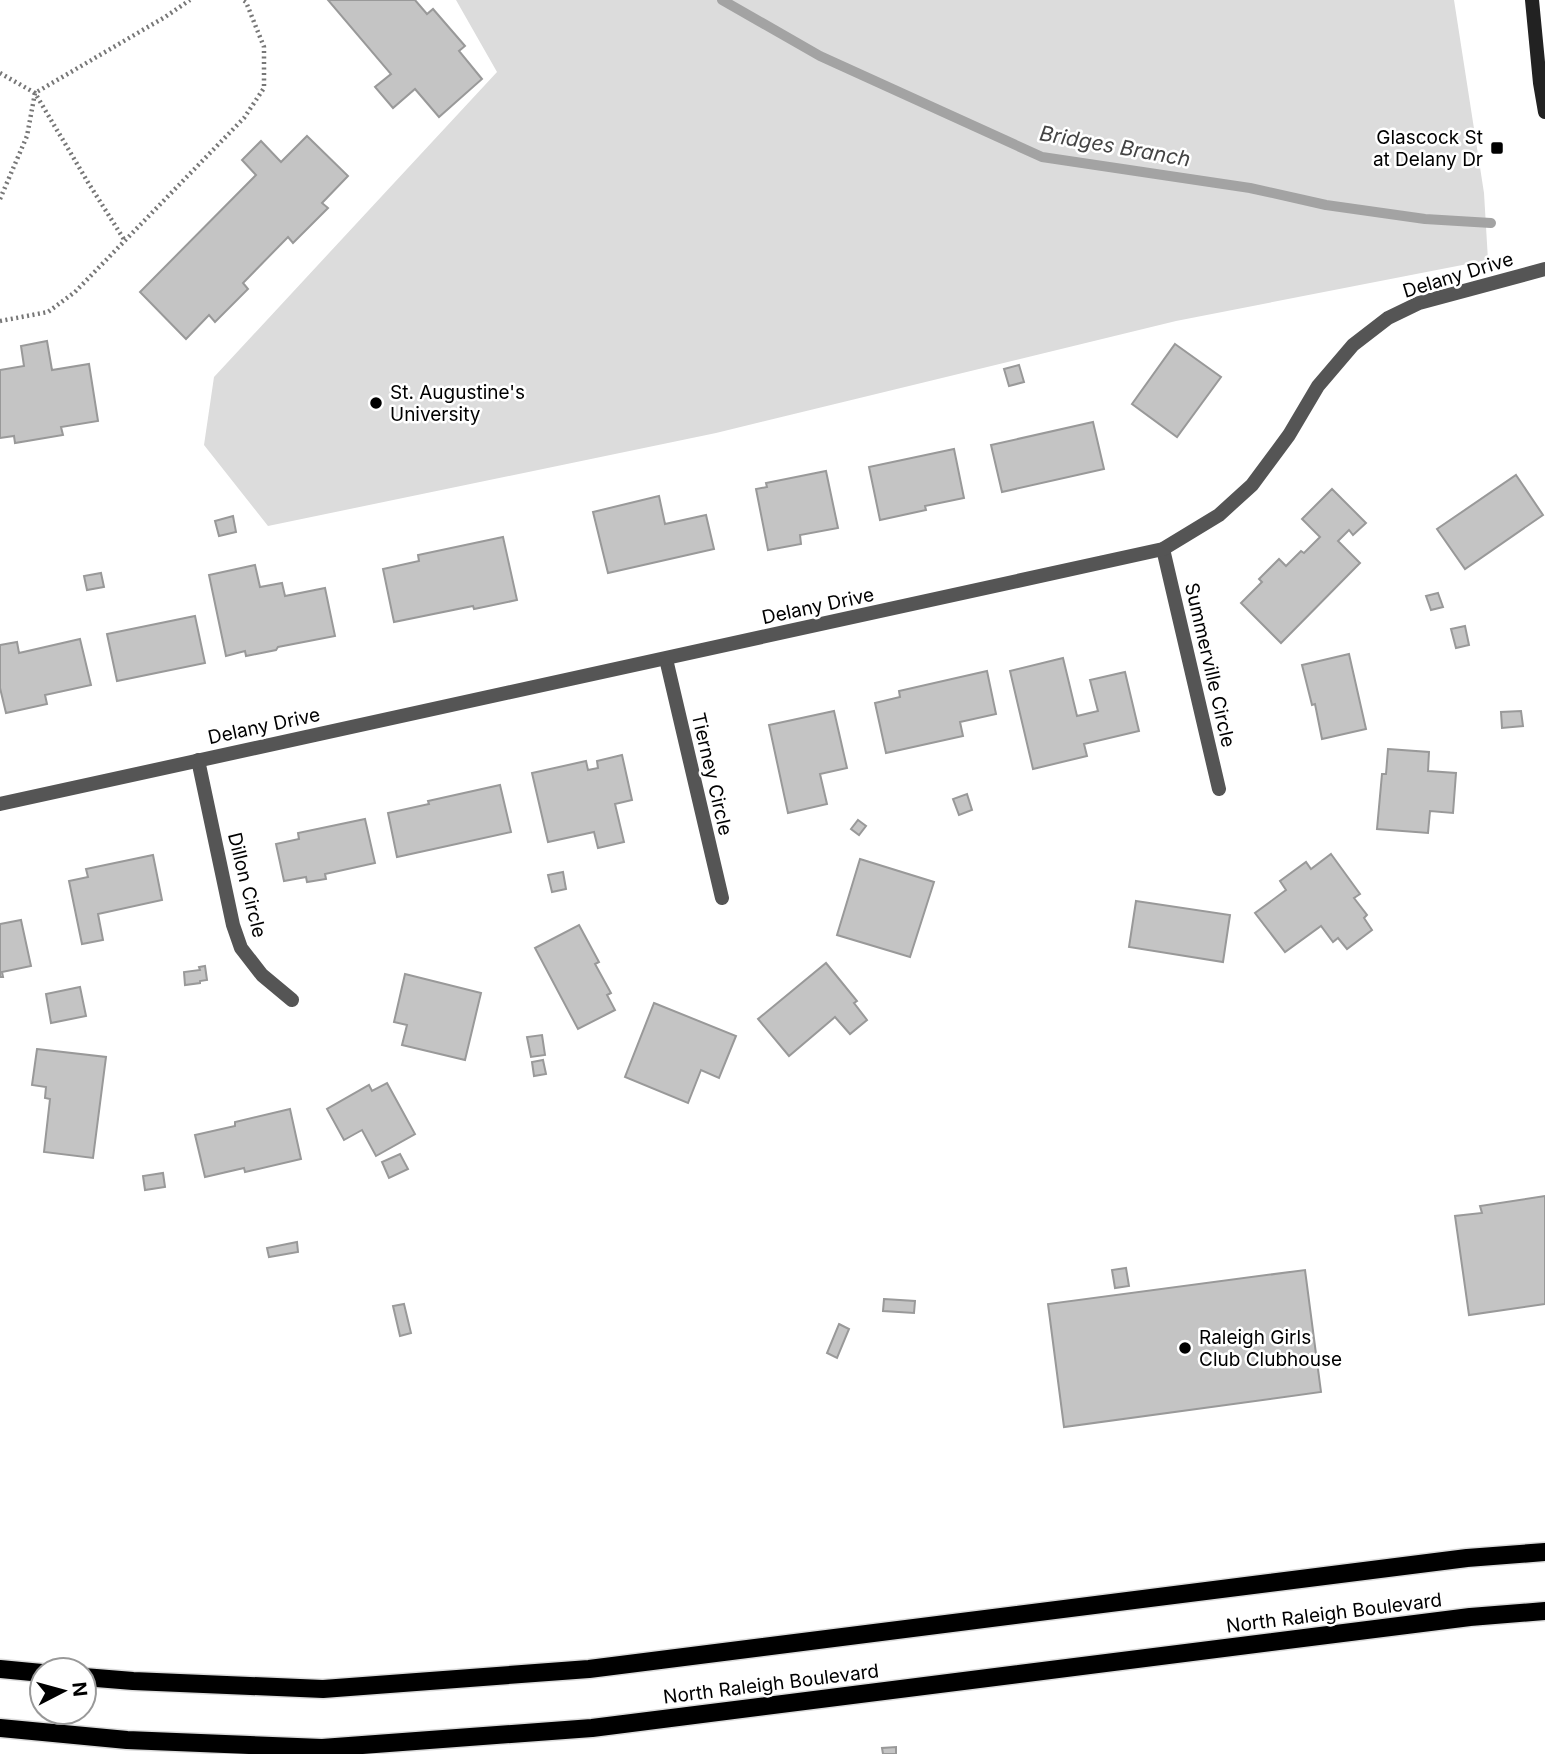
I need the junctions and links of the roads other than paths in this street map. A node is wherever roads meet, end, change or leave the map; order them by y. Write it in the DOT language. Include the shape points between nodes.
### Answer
graph roads {
  1 [pos="1532,0"];
  2 [pos="1545,111"];
  3 [pos="1545,269"];
  4 [pos="1163,549"];
  5 [pos="666,659"];
  6 [pos="198,760"];
  7 [pos="1219,789"];
  8 [pos="0,804"];
  9 [pos="722,898"];
  10 [pos="292,1000"];
  11 [pos="1545,1552"];
  12 [pos="1545,1611"];
  13 [pos="0,1669"];
  14 [pos="28,1672"];
  15 [pos="98,1678"];
  16 [pos="0,1728"];
  1 -- 2 [label="street"];
  3 -- 4 [label="street, Delany Drive" via="1419,303 1388,318 1353,345 1318,386 1252,485 1219,515"];
  4 -- 5 [label="street, Delany Drive"];
  4 -- 7 [label="street, Summerville Circle"];
  5 -- 6 [label="street, Delany Drive"];
  5 -- 9 [label="street, Tierney Circle"];
  6 -- 8 [label="street, Delany Drive"];
  6 -- 10 [label="street, Dillon Circle" via="233,925 242,948 262,975"];
  11 -- 15 [label="main road, North Raleigh Boulevard" via="1467,1558 589,1669 323,1689"];
  12 -- 16 [label="main road, North Raleigh Boulevard" via="592,1728 322,1748 128,1740"];
  13 -- 14 [label="main road"];
}
